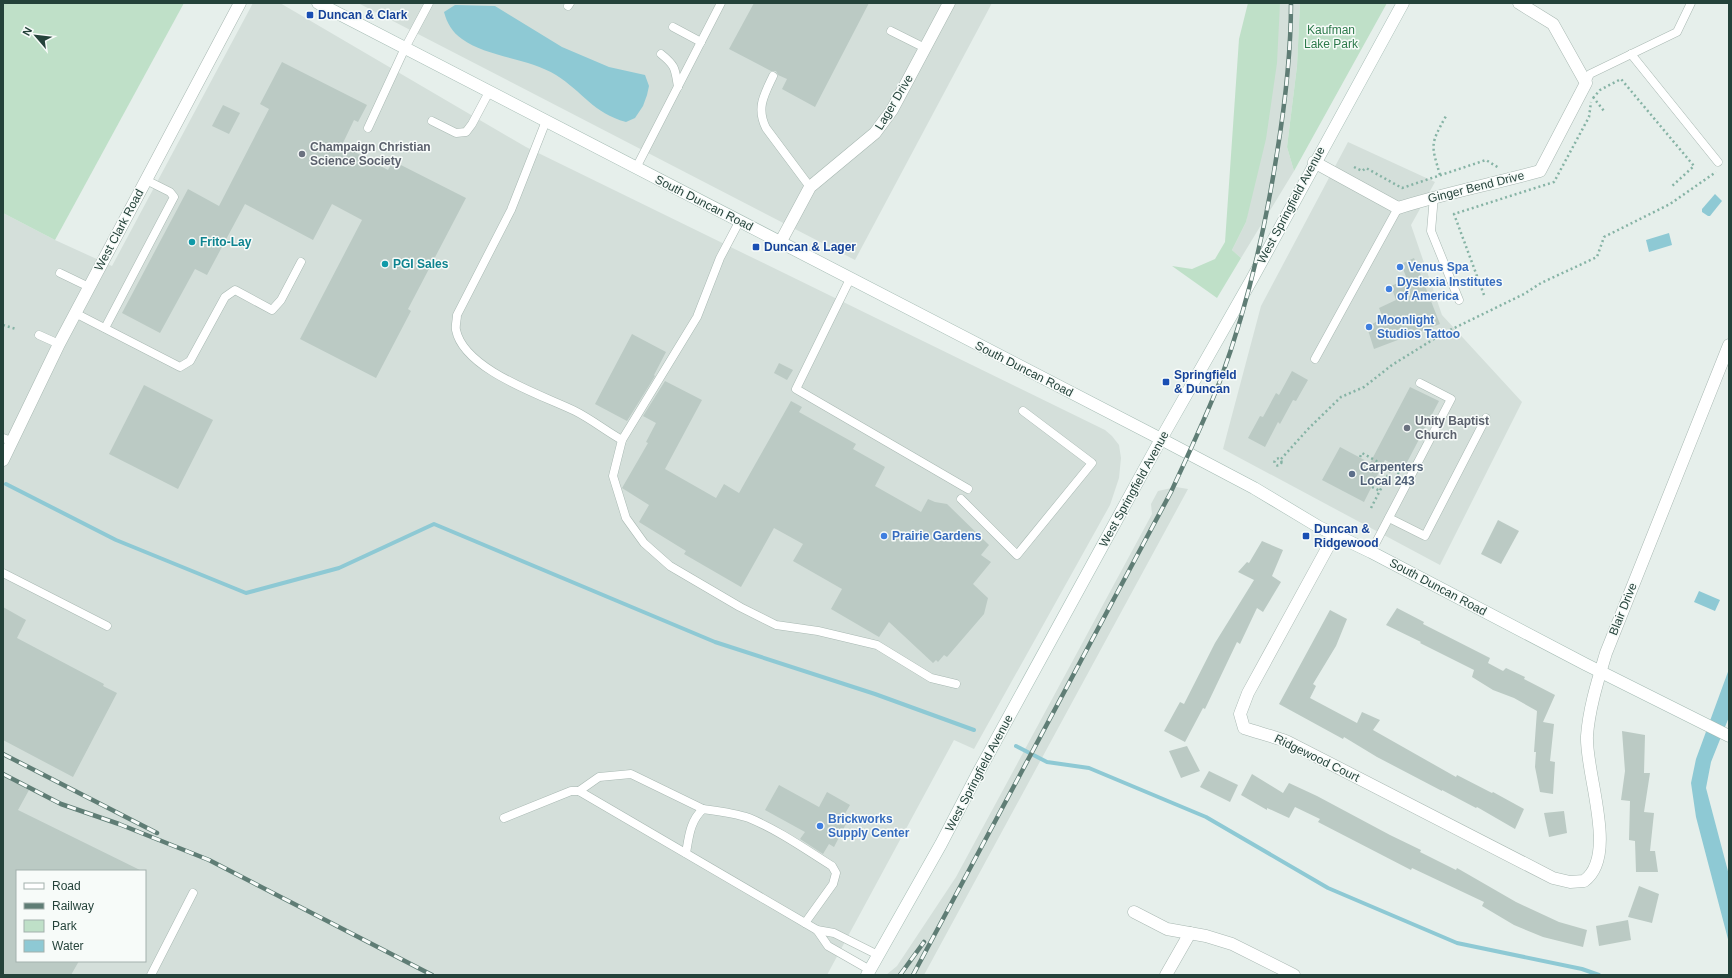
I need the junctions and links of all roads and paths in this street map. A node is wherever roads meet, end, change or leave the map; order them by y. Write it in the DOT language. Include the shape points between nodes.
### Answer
graph roads {
  1 [pos="240,3"];
  2 [pos="318,3"];
  3 [pos="428,3"];
  4 [pos="721,3"];
  5 [pos="949,3"];
  6 [pos="1403,3"];
  7 [pos="1519,3"];
  8 [pos="1691,3"];
  9 [pos="673,27"];
  10 [pos="891,30"];
  11 [pos="701,42"];
  12 [pos="405,48"];
  13 [pos="925,48"];
  14 [pos="661,54"];
  15 [pos="1631,54"];
  16 [pos="774,76"];
  17 [pos="1585,85"];
  18 [pos="678,88"];
  19 [pos="489,92"];
  20 [pos="1593,98"];
  21 [pos="1604,111"];
  22 [pos="1446,116"];
  23 [pos="432,121"];
  24 [pos="546,121"];
  25 [pos="368,128"];
  26 [pos="1314,162"];
  27 [pos="1720,165"];
  28 [pos="1354,167"];
  29 [pos="1504,167"];
  30 [pos="636,168"];
  31 [pos="1440,175"];
  32 [pos="146,180"];
  33 [pos="810,187"];
  34 [pos="1671,187"];
  35 [pos="1434,196"];
  36 [pos="1398,208"];
  37 [pos="740,222"];
  38 [pos="780,243"];
  39 [pos="301,262"];
  40 [pos="60,273"];
  41 [pos="850,279"];
  42 [pos="89,287"];
  43 [pos="1484,295"];
  44 [pos="1459,300"];
  45 [pos="75,313"];
  46 [pos="3,325"];
  47 [pos="105,328"];
  48 [pos="16,329"];
  49 [pos="39,335"];
  50 [pos="59,344"];
  51 [pos="1729,346"];
  52 [pos="1315,359"];
  53 [pos="1420,383"];
  54 [pos="1023,411"];
  55 [pos="1486,418"];
  56 [pos="1160,439"];
  57 [pos="7,440"];
  58 [pos="622,440"];
  59 [pos="1360,457"];
  60 [pos="1281,459"];
  61 [pos="3,460"];
  62 [pos="1391,469"];
  63 [pos="1403,475"];
  64 [pos="1372,487"];
  65 [pos="968,489"];
  66 [pos="1380,491"];
  67 [pos="960,499"];
  68 [pos="1371,508"];
  69 [pos="1389,518"];
  70 [pos="1335,534"];
  71 [pos="1371,552"];
  72 [pos="3,573"];
  73 [pos="106,626"];
  74 [pos="1600,671"];
  75 [pos="956,684"];
  76 [pos="1726,734"];
  77 [pos="579,791"];
  78 [pos="703,809"];
  79 [pos="504,818"];
  80 [pos="686,853"];
  81 [pos="1584,881"];
  82 [pos="193,893"];
  83 [pos="1134,912"];
  84 [pos="805,923"];
  85 [pos="817,930"];
  86 [pos="1190,933"];
  87 [pos="878,955"];
  88 [pos="869,972"];
  89 [pos="151,975"];
  90 [pos="1166,975"];
  91 [pos="1294,975"];
  1 -- 32 [label="main road, West Clark Road"];
  2 -- 12 [label="main road, South Duncan Road"];
  3 -- 12 [label="lane"];
  4 -- 11 [label="lane"];
  5 -- 13 [label="main road, Lager Drive"];
  6 -- 26 [label="main road, West Springfield Avenue"];
  7 -- 17 [label="main road" via="1553,24"];
  8 -- 15 [label="lane" via="1676,32"];
  9 -- 11 [label="lane"];
  10 -- 13 [label="lane"];
  11 -- 18 [label="lane"];
  12 -- 19 [label="main road, South Duncan Road"];
  12 -- 25 [label="lane"];
  13 -- 33 [label="main road, Lager Drive" via="892,110 875,134"];
  14 -- 18 [label="lane" via="672,63"];
  15 -- 17 [label="lane" via="1590,74"];
  15 -- 27 [label="lane"];
  16 -- 33 [label="lane" via="765,93 761,119"];
  17 -- 20 [label="path"];
  17 -- 35 [label="main road, Ginger Bend Drive" via="1540,171 1488,186"];
  18 -- 30 [label="lane"];
  19 -- 23 [label="lane" via="466,132 456,133"];
  19 -- 24 [label="main road, South Duncan Road"];
  20 -- 21 [label="path"];
  20 -- 34 [label="path" via="1600,90 1621,79 1694,166"];
  20 -- 43 [label="path" via="1589,117 1554,182 1454,214"];
  22 -- 31 [label="path" via="1433,144"];
  24 -- 30 [label="main road, South Duncan Road"];
  24 -- 58 [label="lane" via="511,210 457,315 455,329 462,346 483,365 576,412"];
  26 -- 36 [label="main road"];
  26 -- 56 [label="main road, West Springfield Avenue" via="1252,278"];
  27 -- 60 [label="path" via="1670,204 1604,237 1597,257 1442,334 1364,387 1341,397"];
  28 -- 31 [label="path" via="1362,172 1366,168 1402,188"];
  29 -- 31 [label="path" via="1498,169 1486,160"];
  30 -- 37 [label="main road, South Duncan Road"];
  32 -- 42 [label="main road, West Clark Road"];
  32 -- 47 [label="lane" via="170,192 174,197"];
  33 -- 38 [label="main road, Lager Drive"];
  35 -- 36 [label="main road, Ginger Bend Drive"];
  35 -- 44 [label="lane" via="1431,231"];
  36 -- 52 [label="lane"];
  37 -- 38 [label="main road, South Duncan Road"];
  37 -- 58 [label="lane" via="720,258 696,317"];
  38 -- 41 [label="main road, South Duncan Road"];
  39 -- 47 [label="lane" via="281,300 272,310 235,290 225,297 190,361 180,367"];
  40 -- 42 [label="lane"];
  41 -- 56 [label="main road, South Duncan Road"];
  41 -- 65 [label="lane" via="796,389"];
  42 -- 45 [label="main road, West Clark Road"];
  45 -- 47 [label="lane"];
  45 -- 50 [label="main road, West Clark Road"];
  46 -- 48 [label="path"];
  49 -- 50 [label="lane"];
  50 -- 57 [label="main road, West Clark Road"];
  51 -- 74 [label="main road, Blair Drive"];
  53 -- 69 [label="lane" via="1451,399"];
  54 -- 67 [label="lane" via="1092,463 1017,555"];
  55 -- 69 [label="lane" via="1425,536"];
  56 -- 70 [label="main road, South Duncan Road"];
  56 -- 87 [label="main road, West Springfield Avenue" via="941,844"];
  57 -- 61 [label="main road, West Clark Road"];
  58 -- 75 [label="lane" via="613,476 626,518 644,543 670,566 776,625 818,631 877,645 931,678"];
  59 -- 62 [label="path" via="1362,454"];
  62 -- 63 [label="path"];
  62 -- 66 [label="path"];
  64 -- 66 [label="path"];
  66 -- 68 [label="path"];
  69 -- 71 [label="lane"];
  70 -- 71 [label="main road, South Duncan Road"];
  70 -- 81 [label="main road, Ridgewood Court" via="1248,693 1240,714 1244,728 1288,742 1553,878 1570,882"];
  71 -- 74 [label="main road, South Duncan Road"];
  72 -- 73 [label="lane"];
  74 -- 76 [label="main road, South Duncan Road"];
  74 -- 81 [label="main road, Blair Drive" via="1594,692 1587,750 1601,844 1593,873"];
  77 -- 78 [label="lane" via="599,777 631,774"];
  77 -- 79 [label="lane" via="571,791"];
  77 -- 80 [label="lane"];
  78 -- 80 [label="lane" via="696,816 690,830"];
  78 -- 84 [label="lane" via="748,818 832,866 836,872 833,884"];
  80 -- 84 [label="lane"];
  82 -- 89 [label="lane"];
  83 -- 86 [label="main road" via="1167,929"];
  84 -- 85 [label="lane"];
  85 -- 87 [label="lane" via="834,934"];
  85 -- 88 [label="lane" via="828,946"];
  86 -- 90 [label="main road"];
  86 -- 91 [label="main road" via="1217,938 1232,944"];
  87 -- 88 [label="main road, West Springfield Avenue"];
}
